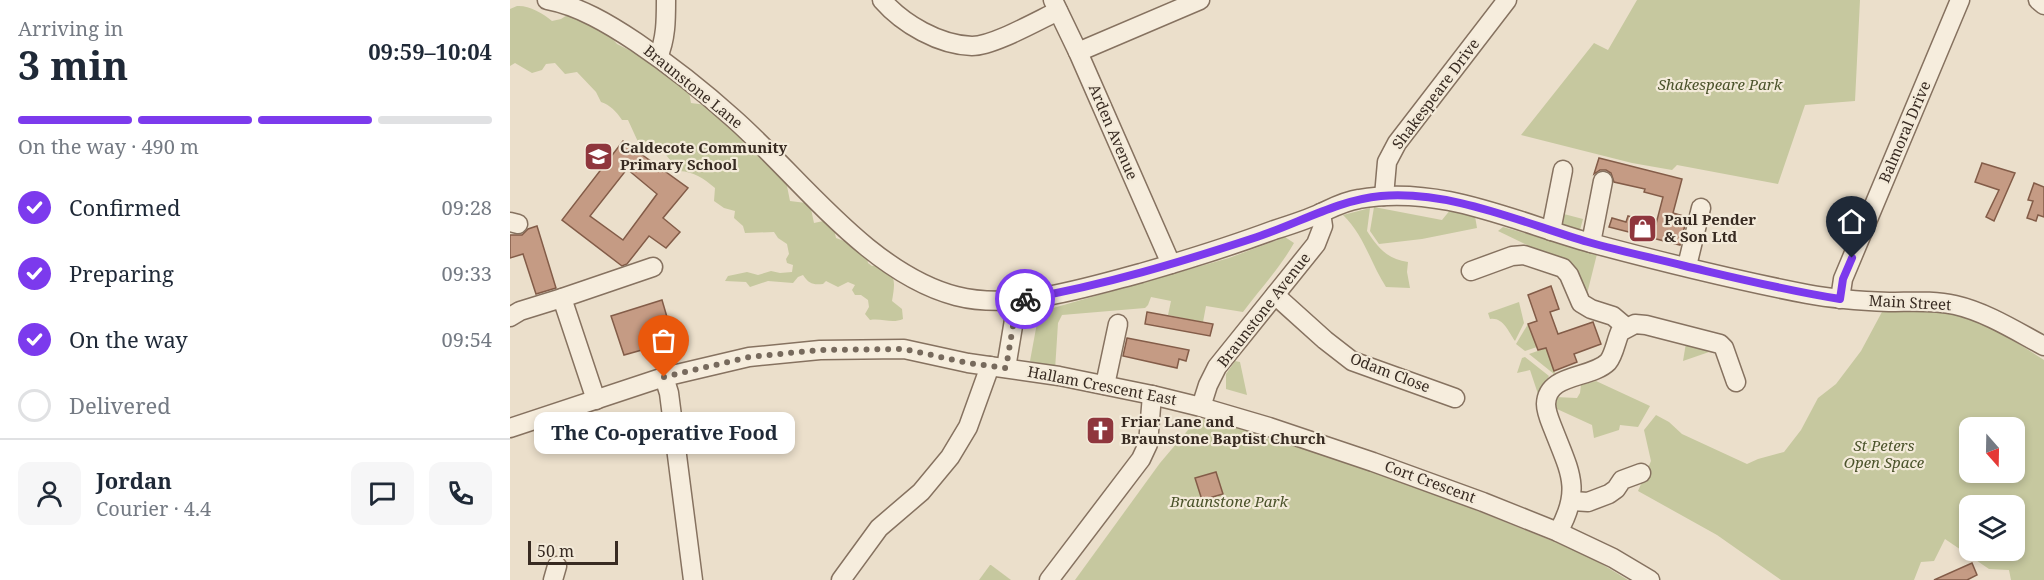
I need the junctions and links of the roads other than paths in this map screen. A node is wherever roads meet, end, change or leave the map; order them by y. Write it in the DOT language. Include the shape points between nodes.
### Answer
graph roads {
  1 [pos="547,0"];
  2 [pos="666,0"];
  3 [pos="882,0"];
  4 [pos="1200,0"];
  5 [pos="1507,0"];
  6 [pos="1960,0"];
  7 [pos="2038,0"];
  8 [pos="1055,5"];
  9 [pos="2044,5"];
  10 [pos="1078,52"];
  11 [pos="658,57"];
  12 [pos="1563,170"];
  13 [pos="1603,181"];
  14 [pos="1384,196"];
  15 [pos="1701,208"];
  16 [pos="1321,213"];
  17 [pos="1551,231"];
  18 [pos="1591,243"];
  19 [pos="1171,264"];
  20 [pos="1687,266"];
  21 [pos="653,267"];
  22 [pos="1471,271"];
  23 [pos="1275,295"];
  24 [pos="562,298"];
  25 [pos="1840,299"];
  26 [pos="1014,301"];
  27 [pos="510,317"];
  28 [pos="1118,324"];
  29 [pos="1626,327"];
  30 [pos="2044,346"];
  31 [pos="998,367"];
  32 [pos="664,377"];
  33 [pos="1736,382"];
  34 [pos="1105,385"];
  35 [pos="1152,395"];
  36 [pos="1455,398"];
  37 [pos="596,400"];
  38 [pos="1202,407"];
  39 [pos="510,428"];
  40 [pos="1641,473"];
  41 [pos="1572,501"];
  42 [pos="1558,532"];
  43 [pos="693,580"];
  44 [pos="841,580"];
  45 [pos="1049,580"];
  46 [pos="1650,580"];
  1 -- 11 [label="street, Braunstone Lane" via="589,15"];
  2 -- 11 [label="street" via="665,34"];
  3 -- 8 [label="street" via="913,26 946,41 973,46 994,40"];
  4 -- 10 [label="street"];
  5 -- 14 [label="street, Shakespeare Drive" via="1397,143 1387,162"];
  6 -- 25 [label="street, Balmoral Drive" via="1843,279"];
  7 -- 9 [label="street"];
  8 -- 10 [label="street, Arden Avenue"];
  10 -- 19 [label="street, Arden Avenue"];
  11 -- 26 [label="street, Braunstone Lane" via="733,118 873,252 906,274 951,295"];
  12 -- 17 [label="street"];
  13 -- 18 [label="street"];
  14 -- 16 [label="street, Braunstone Lane" via="1340,204"];
  14 -- 17 [label="street, Main Street" via="1486,208"];
  15 -- 20 [label="street"];
  16 -- 19 [label="street, Braunstone Lane"];
  16 -- 23 [label="street, Braunstone Avenue" via="1323,226 1316,244"];
  17 -- 18 [label="street, Main Street"];
  18 -- 20 [label="street, Main Street"];
  19 -- 26 [label="street, Braunstone Lane" via="1096,285"];
  20 -- 25 [label="street, Main Street"];
  21 -- 24 [label="street"];
  22 -- 29 [label="street" via="1524,255 1563,268 1581,303 1613,316"];
  23 -- 36 [label="street, Odam Close" via="1352,361"];
  23 -- 38 [label="street, Braunstone Avenue" via="1217,367"];
  24 -- 27 [label="street"];
  24 -- 37 [label="street"];
  25 -- 30 [label="street, Main Street" via="1960,306"];
  26 -- 31 [label="street" via="1015,314"];
  28 -- 34 [label="street"];
  29 -- 33 [label="street" via="1646,325 1720,344"];
  29 -- 41 [label="street" via="1620,332 1609,361 1560,382 1546,403 1573,485"];
  31 -- 32 [label="street, Hallam Crescent East" via="904,349 820,350 749,357"];
  31 -- 34 [label="street, Hallam Crescent East"];
  31 -- 44 [label="street" via="950,457 921,492 879,528"];
  32 -- 37 [label="street, Hallam Crescent East"];
  32 -- 43 [label="street"];
  34 -- 35 [label="street, Hallam Crescent East"];
  35 -- 38 [label="street, Hallam Crescent East"];
  35 -- 45 [label="street" via="1148,444 1142,459"];
  37 -- 39 [label="street, Hallam Crescent East"];
  38 -- 42 [label="street, Cort Crescent" via="1373,462"];
  40 -- 41 [label="street" via="1622,480 1609,494 1588,502"];
  41 -- 42 [label="street"];
  42 -- 46 [label="street, Cort Crescent"];
}
